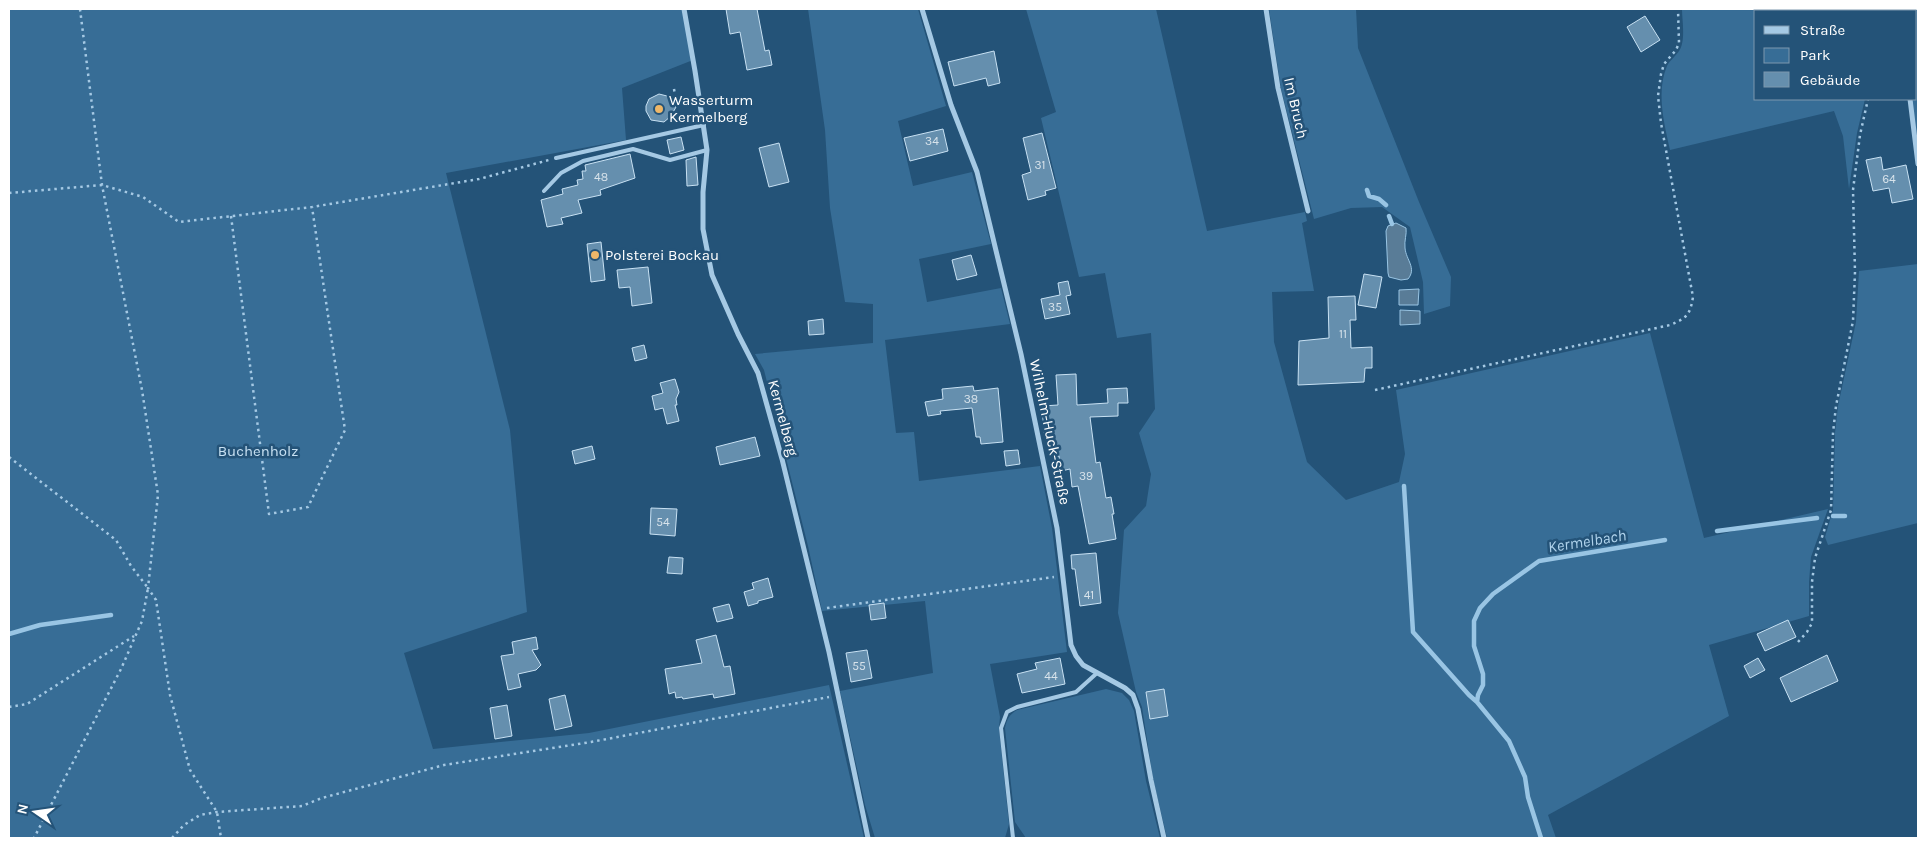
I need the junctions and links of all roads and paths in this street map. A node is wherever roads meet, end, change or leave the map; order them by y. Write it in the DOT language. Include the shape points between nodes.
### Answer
graph roads {
  1 [pos="80,9"];
  2 [pos="684,9"];
  3 [pos="922,9"];
  4 [pos="1266,9"];
  5 [pos="1678,9"];
  6 [pos="674,89"];
  7 [pos="1868,100"];
  8 [pos="1910,100"];
  9 [pos="676,101"];
  10 [pos="704,125"];
  11 [pos="707,150"];
  12 [pos="556,158"];
  13 [pos="1918,164"];
  14 [pos="102,185"];
  15 [pos="544,191"];
  16 [pos="9,193"];
  17 [pos="312,206"];
  18 [pos="1308,211"];
  19 [pos="231,216"];
  20 [pos="1375,390"];
  21 [pos="9,457"];
  22 [pos="1063,576"];
  23 [pos="148,588"];
  24 [pos="818,609"];
  25 [pos="135,636"];
  26 [pos="1798,642"];
  27 [pos="1097,673"];
  28 [pos="838,696"];
  29 [pos="9,707"];
  30 [pos="216,812"];
  31 [pos="34,838"];
  32 [pos="172,838"];
  33 [pos="221,838"];
  34 [pos="868,838"];
  35 [pos="1013,838"];
  36 [pos="1164,838"];
  1 -- 14 [label="path"];
  2 -- 10 [label="street, Kermelberg"];
  3 -- 22 [label="street, Wilhelm-Huck-Straße" via="951,105 980,181 1022,354 1057,528"];
  4 -- 18 [label="street, Im Bruch" via="1278,88"];
  5 -- 20 [label="path" via="1678,43 1664,64 1658,96 1692,297 1686,317 1670,325"];
  6 -- 9 [label="path"];
  7 -- 26 [label="path" via="1853,190 1853,321 1836,406 1831,510 1815,558 1812,623"];
  8 -- 13 [label="street"];
  10 -- 11 [label="street, Kermelberg"];
  10 -- 12 [label="lane"];
  11 -- 15 [label="lane" via="670,160 633,149 583,161 561,173"];
  11 -- 24 [label="street, Kermelberg" via="703,229 712,275 758,373"];
  12 -- 17 [label="path" via="479,178"];
  14 -- 16 [label="path"];
  14 -- 19 [label="path" via="143,197 179,222"];
  14 -- 23 [label="path" via="142,390 158,495"];
  17 -- 19 [label="path"];
  17 -- 19 [label="path" via="345,430 308,507 269,514"];
  21 -- 23 [label="path" via="116,540"];
  22 -- 24 [label="path"];
  22 -- 27 [label="street, Wilhelm-Huck-Straße" via="1071,645 1083,665"];
  23 -- 25 [label="path" via="142,621"];
  23 -- 30 [label="path" via="156,600 170,695 190,770"];
  24 -- 28 [label="street, Kermelberg"];
  25 -- 29 [label="path" via="27,704"];
  25 -- 31 [label="path"];
  27 -- 35 [label="lane" via="1076,692 1017,707 1004,719 1001,728"];
  27 -- 36 [label="street, Wilhelm-Huck-Straße" via="1133,695"];
  28 -- 30 [label="path" via="591,742 444,764 302,806"];
  28 -- 34 [label="street, Kermelberg"];
  30 -- 32 [label="path" via="200,815"];
  30 -- 33 [label="path"];
}
